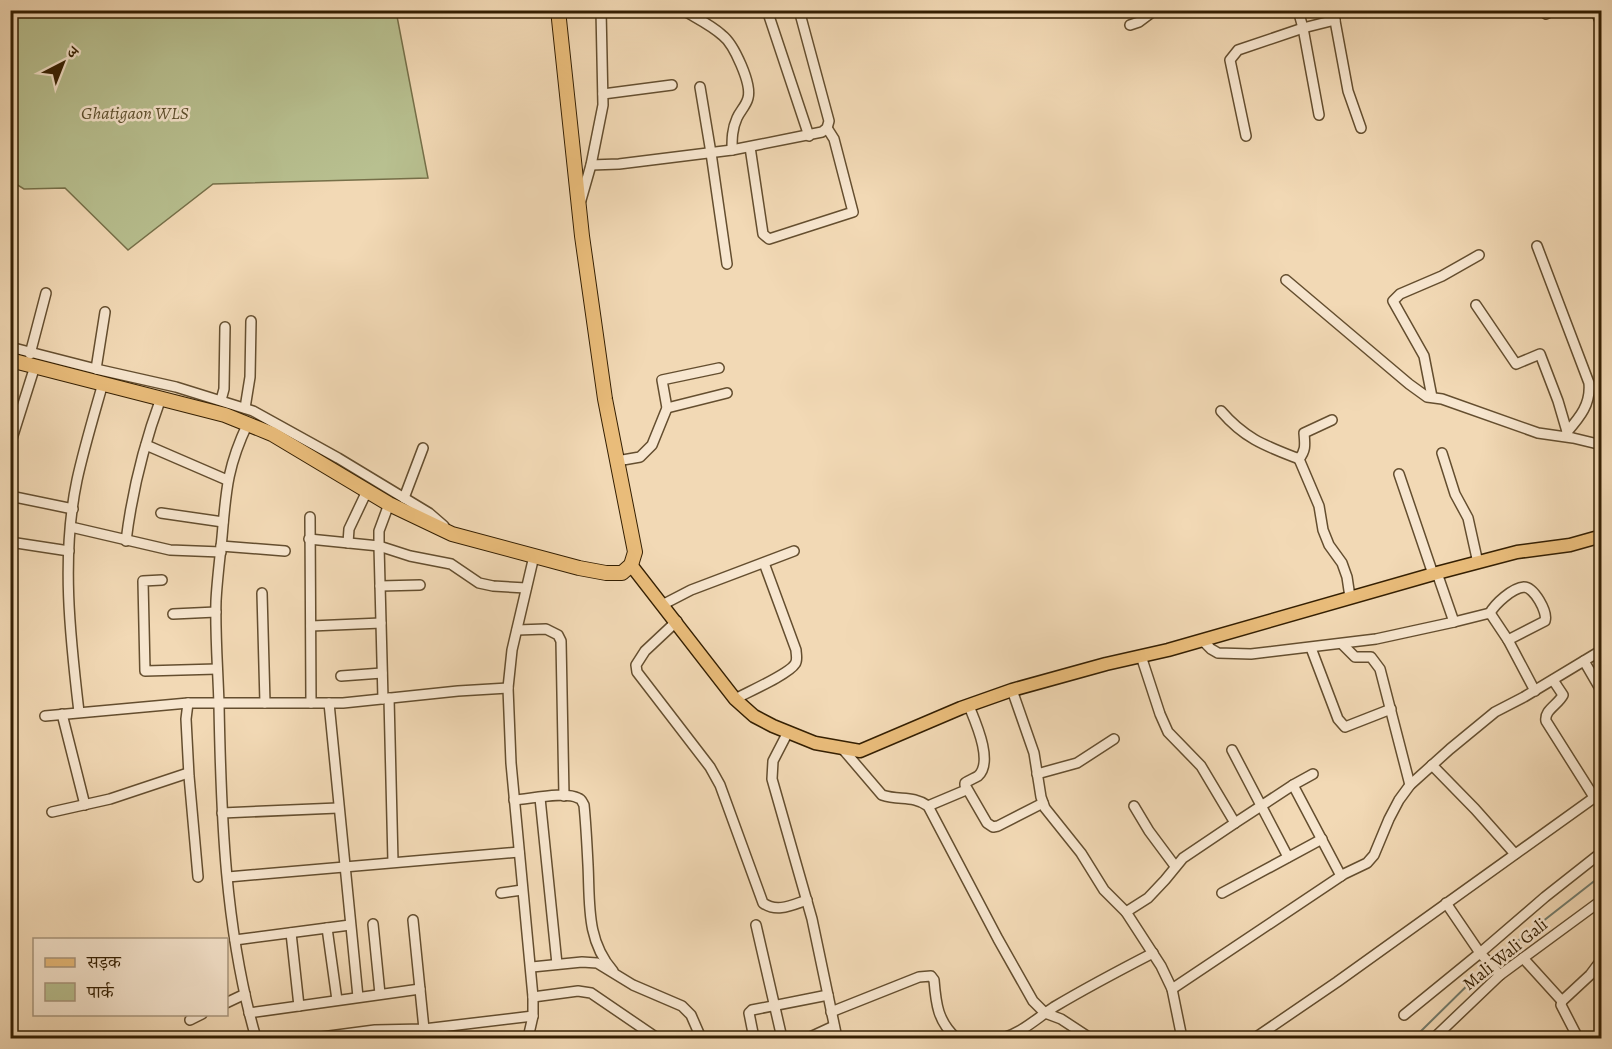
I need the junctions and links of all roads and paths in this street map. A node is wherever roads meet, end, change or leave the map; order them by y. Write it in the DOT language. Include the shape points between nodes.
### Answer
graph roads {
  1 [pos="558,10"];
  2 [pos="601,10"];
  3 [pos="683,10"];
  4 [pos="767,10"];
  5 [pos="799,10"];
  6 [pos="1155,10"];
  7 [pos="1298,10"];
  8 [pos="1595,10"];
  9 [pos="1334,15"];
  10 [pos="1130,25"];
  11 [pos="1602,25"];
  12 [pos="1303,28"];
  13 [pos="672,85"];
  14 [pos="700,87"];
  15 [pos="603,94"];
  16 [pos="1319,115"];
  17 [pos="827,128"];
  18 [pos="1361,128"];
  19 [pos="809,136"];
  20 [pos="1246,136"];
  21 [pos="750,147"];
  22 [pos="732,150"];
  23 [pos="711,153"];
  24 [pos="591,165"];
  25 [pos="579,205"];
  26 [pos="1537,246"];
  27 [pos="1479,255"];
  28 [pos="727,264"];
  29 [pos="1286,280"];
  30 [pos="46,293"];
  31 [pos="1476,305"];
  32 [pos="105,312"];
  33 [pos="251,321"];
  34 [pos="225,327"];
  35 [pos="10,347"];
  36 [pos="10,360"];
  37 [pos="32,360"];
  38 [pos="719,368"];
  39 [pos="96,369"];
  40 [pos="103,383"];
  41 [pos="727,393"];
  42 [pos="1432,397"];
  43 [pos="161,398"];
  44 [pos="221,400"];
  45 [pos="245,408"];
  46 [pos="667,408"];
  47 [pos="1221,411"];
  48 [pos="1332,420"];
  49 [pos="248,423"];
  50 [pos="1568,435"];
  51 [pos="10,445"];
  52 [pos="146,445"];
  53 [pos="1602,445"];
  54 [pos="423,448"];
  55 [pos="1442,453"];
  56 [pos="1299,459"];
  57 [pos="617,461"];
  58 [pos="1399,474"];
  59 [pos="227,480"];
  60 [pos="367,491"];
  61 [pos="10,496"];
  62 [pos="404,498"];
  63 [pos="389,504"];
  64 [pos="73,509"];
  65 [pos="161,513"];
  66 [pos="310,517"];
  67 [pos="223,522"];
  68 [pos="71,527"];
  69 [pos="452,534"];
  70 [pos="309,539"];
  71 [pos="1601,539"];
  72 [pos="126,541"];
  73 [pos="10,542"];
  74 [pos="348,543"];
  75 [pos="379,546"];
  76 [pos="221,549"];
  77 [pos="69,550"];
  78 [pos="285,551"];
  79 [pos="794,551"];
  80 [pos="534,556"];
  81 [pos="764,563"];
  82 [pos="1478,563"];
  83 [pos="632,565"];
  84 [pos="1435,573"];
  85 [pos="162,580"];
  86 [pos="420,585"];
  87 [pos="380,586"];
  88 [pos="526,588"];
  89 [pos="262,593"];
  90 [pos="1350,597"];
  91 [pos="662,605"];
  92 [pos="216,612"];
  93 [pos="1490,613"];
  94 [pos="173,614"];
  95 [pos="677,621"];
  96 [pos="1454,622"];
  97 [pos="381,623"];
  98 [pos="311,626"];
  99 [pos="517,630"];
  100 [pos="1202,640"];
  101 [pos="1508,640"];
  102 [pos="1342,644"];
  103 [pos="1311,648"];
  104 [pos="1602,650"];
  105 [pos="1141,656"];
  106 [pos="1584,661"];
  107 [pos="217,669"];
  108 [pos="382,673"];
  109 [pos="341,676"];
  110 [pos="1553,680"];
  111 [pos="508,688"];
  112 [pos="1012,690"];
  113 [pos="1535,691"];
  114 [pos="1602,693"];
  115 [pos="386,699"];
  116 [pos="735,699"];
  117 [pos="219,702"];
  118 [pos="188,703"];
  119 [pos="265,703"];
  120 [pos="311,703"];
  121 [pos="329,703"];
  122 [pos="969,705"];
  123 [pos="1390,708"];
  124 [pos="79,712"];
  125 [pos="62,714"];
  126 [pos="45,716"];
  127 [pos="788,732"];
  128 [pos="1114,738"];
  129 [pos="841,747"];
  130 [pos="1232,750"];
  131 [pos="1432,765"];
  132 [pos="188,773"];
  133 [pos="1037,774"];
  134 [pos="1313,774"];
  135 [pos="1293,785"];
  136 [pos="1410,785"];
  137 [pos="966,790"];
  138 [pos="1598,795"];
  139 [pos="564,796"];
  140 [pos="540,798"];
  141 [pos="514,800"];
  142 [pos="1043,803"];
  143 [pos="1261,804"];
  144 [pos="85,806"];
  145 [pos="928,806"];
  146 [pos="1134,806"];
  147 [pos="338,808"];
  148 [pos="52,813"];
  149 [pos="222,813"];
  150 [pos="1235,823"];
  151 [pos="1322,839"];
  152 [pos="519,852"];
  153 [pos="1602,852"];
  154 [pos="1515,854"];
  155 [pos="1288,857"];
  156 [pos="393,862"];
  157 [pos="344,866"];
  158 [pos="1175,866"];
  159 [pos="1341,876"];
  160 [pos="198,877"];
  161 [pos="228,877"];
  162 [pos="522,890"];
  163 [pos="501,893"];
  164 [pos="1222,893"];
  165 [pos="807,900"];
  166 [pos="1602,900"];
  167 [pos="1446,903"];
  168 [pos="1126,912"];
  169 [pos="412,920"];
  170 [pos="373,924"];
  171 [pos="350,925"];
  172 [pos="756,925"];
  173 [pos="327,928"];
  174 [pos="291,933"];
  175 [pos="235,940"];
  176 [pos="1153,952"];
  177 [pos="1483,957"];
  178 [pos="1523,958"];
  179 [pos="1602,959"];
  180 [pos="557,964"];
  181 [pos="532,967"];
  182 [pos="613,971"];
  183 [pos="1497,972"];
  184 [pos="420,988"];
  185 [pos="1172,989"];
  186 [pos="245,994"];
  187 [pos="380,994"];
  188 [pos="828,995"];
  189 [pos="358,997"];
  190 [pos="533,997"];
  191 [pos="337,1000"];
  192 [pos="1562,1001"];
  193 [pos="228,1002"];
  194 [pos="774,1005"];
  195 [pos="299,1006"];
  196 [pos="831,1012"];
  197 [pos="249,1013"];
  198 [pos="1045,1013"];
  199 [pos="1404,1015"];
  200 [pos="198,1016"];
  201 [pos="533,1016"];
  202 [pos="190,1020"];
  203 [pos="834,1026"];
  204 [pos="424,1029"];
  205 [pos="332,1037"];
  206 [pos="256,1038"];
  207 [pos="314,1038"];
  208 [pos="528,1038"];
  209 [pos="657,1038"];
  210 [pos="701,1038"];
  211 [pos="754,1038"];
  212 [pos="782,1038"];
  213 [pos="808,1038"];
  214 [pos="837,1038"];
  215 [pos="956,1038"];
  216 [pos="1003,1038"];
  217 [pos="1090,1038"];
  218 [pos="1182,1038"];
  219 [pos="1255,1038"];
  220 [pos="1434,1038"];
  221 [pos="1578,1038"];
  1 -- 25 [label="highway"];
  2 -- 15 [label="street"];
  3 -- 22 [label="street" via="723,35 741,66 749,94 732,133"];
  4 -- 19 [label="street"];
  5 -- 17 [label="street" via="829,121"];
  6 -- 10 [label="street"];
  7 -- 12 [label="street"];
  8 -- 11 [label="street"];
  9 -- 12 [label="street"];
  9 -- 18 [label="street" via="1348,91"];
  12 -- 16 [label="street"];
  12 -- 20 [label="street" via="1238,50 1230,60"];
  13 -- 15 [label="street"];
  14 -- 23 [label="street"];
  15 -- 24 [label="street"];
  17 -- 19 [label="street"];
  17 -- 21 [label="street" via="834,139 853,212 769,239 763,234"];
  19 -- 21 [label="street"];
  21 -- 22 [label="street"];
  22 -- 23 [label="street"];
  23 -- 24 [label="street"];
  23 -- 28 [label="street"];
  24 -- 25 [label="street"];
  25 -- 57 [label="highway"];
  26 -- 50 [label="street" via="1589,383 1587,403"];
  27 -- 42 [label="street" via="1393,301 1424,356"];
  29 -- 42 [label="street" via="1408,384"];
  30 -- 37 [label="street"];
  31 -- 50 [label="street" via="1516,364 1540,354"];
  32 -- 39 [label="street"];
  33 -- 45 [label="street"];
  34 -- 44 [label="street"];
  35 -- 37 [label="street"];
  36 -- 37 [label="highway"];
  37 -- 39 [label="street"];
  37 -- 40 [label="highway"];
  37 -- 51 [label="street"];
  38 -- 46 [label="street" via="662,380"];
  39 -- 44 [label="street"];
  40 -- 43 [label="highway"];
  40 -- 64 [label="street"];
  41 -- 46 [label="street"];
  42 -- 50 [label="street" via="1538,433"];
  43 -- 49 [label="highway"];
  43 -- 52 [label="street"];
  44 -- 45 [label="street"];
  45 -- 62 [label="street"];
  46 -- 57 [label="street" via="646,453"];
  47 -- 56 [label="street" via="1236,429"];
  48 -- 56 [label="street" via="1304,433 1306,446"];
  49 -- 59 [label="street"];
  49 -- 60 [label="highway"];
  50 -- 53 [label="street"];
  52 -- 59 [label="street"];
  52 -- 72 [label="street"];
  54 -- 62 [label="street"];
  55 -- 82 [label="street" via="1455,494 1468,518"];
  56 -- 90 [label="street" via="1319,506 1329,545 1342,563"];
  57 -- 83 [label="highway" via="635,552"];
  58 -- 84 [label="street"];
  59 -- 67 [label="street"];
  60 -- 63 [label="highway"];
  60 -- 74 [label="street" via="349,529"];
  61 -- 64 [label="street"];
  62 -- 69 [label="street"];
  63 -- 69 [label="highway"];
  63 -- 75 [label="street" via="379,531"];
  64 -- 68 [label="street"];
  65 -- 67 [label="street"];
  66 -- 70 [label="street"];
  67 -- 76 [label="street"];
  68 -- 72 [label="street"];
  68 -- 77 [label="street"];
  69 -- 80 [label="highway"];
  70 -- 74 [label="street"];
  70 -- 98 [label="street"];
  71 -- 82 [label="main road" via="1517,552"];
  72 -- 76 [label="street" via="170,550"];
  73 -- 77 [label="street"];
  74 -- 75 [label="street"];
  75 -- 87 [label="street"];
  75 -- 88 [label="street" via="451,564 479,582"];
  76 -- 78 [label="street"];
  76 -- 92 [label="street"];
  77 -- 124 [label="street"];
  79 -- 81 [label="street"];
  80 -- 83 [label="highway" via="606,573 622,573"];
  80 -- 88 [label="street"];
  81 -- 91 [label="street"];
  81 -- 116 [label="street" via="797,660 786,672"];
  82 -- 84 [label="main road"];
  83 -- 91 [label="main road"];
  84 -- 90 [label="main road"];
  84 -- 96 [label="street"];
  85 -- 107 [label="street" via="143,581 145,671"];
  86 -- 87 [label="street"];
  87 -- 97 [label="street"];
  88 -- 99 [label="street"];
  89 -- 119 [label="street"];
  90 -- 100 [label="main road"];
  91 -- 95 [label="main road"];
  92 -- 94 [label="street"];
  92 -- 107 [label="street"];
  93 -- 96 [label="street"];
  93 -- 101 [label="street"];
  93 -- 101 [label="street" via="1498,601 1527,587 1544,608 1545,621"];
  95 -- 116 [label="main road"];
  95 -- 165 [label="street" via="645,651 636,665 638,672 720,785 763,903 780,909"];
  96 -- 102 [label="street"];
  97 -- 98 [label="street"];
  97 -- 108 [label="street"];
  98 -- 120 [label="street"];
  99 -- 111 [label="street"];
  99 -- 139 [label="street" via="546,629 561,641"];
  100 -- 103 [label="street" via="1211,650 1224,654"];
  100 -- 105 [label="main road"];
  101 -- 113 [label="street"];
  102 -- 103 [label="street"];
  102 -- 123 [label="street" via="1355,657 1374,660"];
  103 -- 123 [label="street" via="1341,724 1349,726"];
  104 -- 106 [label="street"];
  105 -- 112 [label="main road"];
  105 -- 150 [label="street" via="1168,732 1201,766"];
  106 -- 110 [label="street"];
  106 -- 114 [label="street"];
  107 -- 117 [label="street"];
  108 -- 109 [label="street"];
  108 -- 115 [label="street"];
  110 -- 113 [label="street"];
  110 -- 138 [label="street" via="1563,695 1547,713 1546,721"];
  111 -- 115 [label="street"];
  111 -- 141 [label="street"];
  112 -- 122 [label="main road"];
  112 -- 133 [label="street" via="1034,753"];
  113 -- 131 [label="street" via="1495,712"];
  115 -- 121 [label="street"];
  115 -- 156 [label="street"];
  116 -- 127 [label="main road" via="754,716"];
  117 -- 118 [label="street"];
  117 -- 119 [label="street"];
  117 -- 149 [label="street"];
  118 -- 124 [label="street"];
  118 -- 132 [label="street"];
  119 -- 120 [label="street"];
  120 -- 121 [label="street"];
  121 -- 147 [label="street"];
  122 -- 129 [label="main road" via="861,751"];
  122 -- 137 [label="street" via="982,742 984,765 978,776 965,783"];
  123 -- 136 [label="street"];
  124 -- 125 [label="street"];
  125 -- 126 [label="street"];
  125 -- 144 [label="street"];
  127 -- 129 [label="main road" via="815,743"];
  127 -- 165 [label="street" via="773,762 772,779"];
  128 -- 133 [label="street" via="1077,763"];
  129 -- 145 [label="street" via="882,795 917,799"];
  130 -- 143 [label="street"];
  131 -- 136 [label="street"];
  131 -- 154 [label="street"];
  132 -- 144 [label="street"];
  132 -- 160 [label="street"];
  133 -- 142 [label="street"];
  134 -- 135 [label="street"];
  135 -- 143 [label="street"];
  135 -- 151 [label="street"];
  136 -- 159 [label="street" via="1389,819 1374,855"];
  137 -- 142 [label="street" via="993,827"];
  137 -- 145 [label="street"];
  138 -- 154 [label="street"];
  139 -- 140 [label="street"];
  139 -- 182 [label="street" via="577,797 584,805 590,915 602,959"];
  140 -- 141 [label="street"];
  140 -- 180 [label="street"];
  141 -- 152 [label="street"];
  142 -- 168 [label="street" via="1104,890"];
  143 -- 150 [label="street"];
  143 -- 155 [label="street"];
  144 -- 148 [label="street"];
  145 -- 198 [label="street" via="998,939"];
  146 -- 158 [label="street"];
  147 -- 149 [label="street"];
  147 -- 157 [label="street"];
  149 -- 161 [label="street"];
  150 -- 158 [label="street"];
  151 -- 155 [label="street"];
  151 -- 159 [label="street"];
  152 -- 156 [label="street"];
  152 -- 162 [label="street"];
  153 -- 177 [label="street" via="1545,897"];
  154 -- 167 [label="street"];
  155 -- 164 [label="street"];
  156 -- 157 [label="street"];
  157 -- 161 [label="street"];
  157 -- 171 [label="street"];
  158 -- 168 [label="street" via="1148,897"];
  159 -- 185 [label="street"];
  161 -- 175 [label="street"];
  162 -- 163 [label="street"];
  162 -- 181 [label="street"];
  165 -- 188 [label="street"];
  166 -- 178 [label="street, Mali Wali Gali"];
  167 -- 177 [label="street"];
  167 -- 219 [label="street"];
  168 -- 176 [label="street"];
  169 -- 184 [label="street"];
  170 -- 187 [label="street"];
  171 -- 173 [label="street"];
  171 -- 189 [label="street"];
  172 -- 194 [label="street"];
  173 -- 174 [label="street"];
  173 -- 191 [label="street"];
  174 -- 175 [label="street"];
  174 -- 195 [label="street"];
  175 -- 186 [label="street"];
  176 -- 185 [label="street"];
  176 -- 198 [label="street"];
  177 -- 183 [label="street"];
  177 -- 199 [label="street"];
  178 -- 183 [label="street, Mali Wali Gali"];
  178 -- 192 [label="street"];
  179 -- 192 [label="street"];
  180 -- 181 [label="street"];
  180 -- 182 [label="street" via="597,963"];
  181 -- 190 [label="street"];
  182 -- 210 [label="street" via="633,985 682,1006"];
  183 -- 220 [label="street, Mali Wali Gali"];
  184 -- 187 [label="street"];
  184 -- 204 [label="street"];
  185 -- 218 [label="street"];
  186 -- 193 [label="street"];
  186 -- 197 [label="street"];
  187 -- 189 [label="street"];
  188 -- 194 [label="street"];
  188 -- 196 [label="street"];
  189 -- 191 [label="street"];
  190 -- 201 [label="street"];
  190 -- 209 [label="street" via="591,993"];
  191 -- 195 [label="street"];
  192 -- 221 [label="street" via="1562,1011"];
  194 -- 211 [label="street" via="749,1013"];
  194 -- 212 [label="street"];
  195 -- 197 [label="street"];
  196 -- 203 [label="street"];
  196 -- 215 [label="street" via="919,977 931,976 940,1019"];
  197 -- 206 [label="street"];
  198 -- 216 [label="street"];
  198 -- 217 [label="street"];
  200 -- 202 [label="street"];
  201 -- 204 [label="street"];
  201 -- 208 [label="street"];
  203 -- 213 [label="street"];
  203 -- 214 [label="street"];
  204 -- 205 [label="street" via="375,1030"];
  205 -- 207 [label="street"];
}
